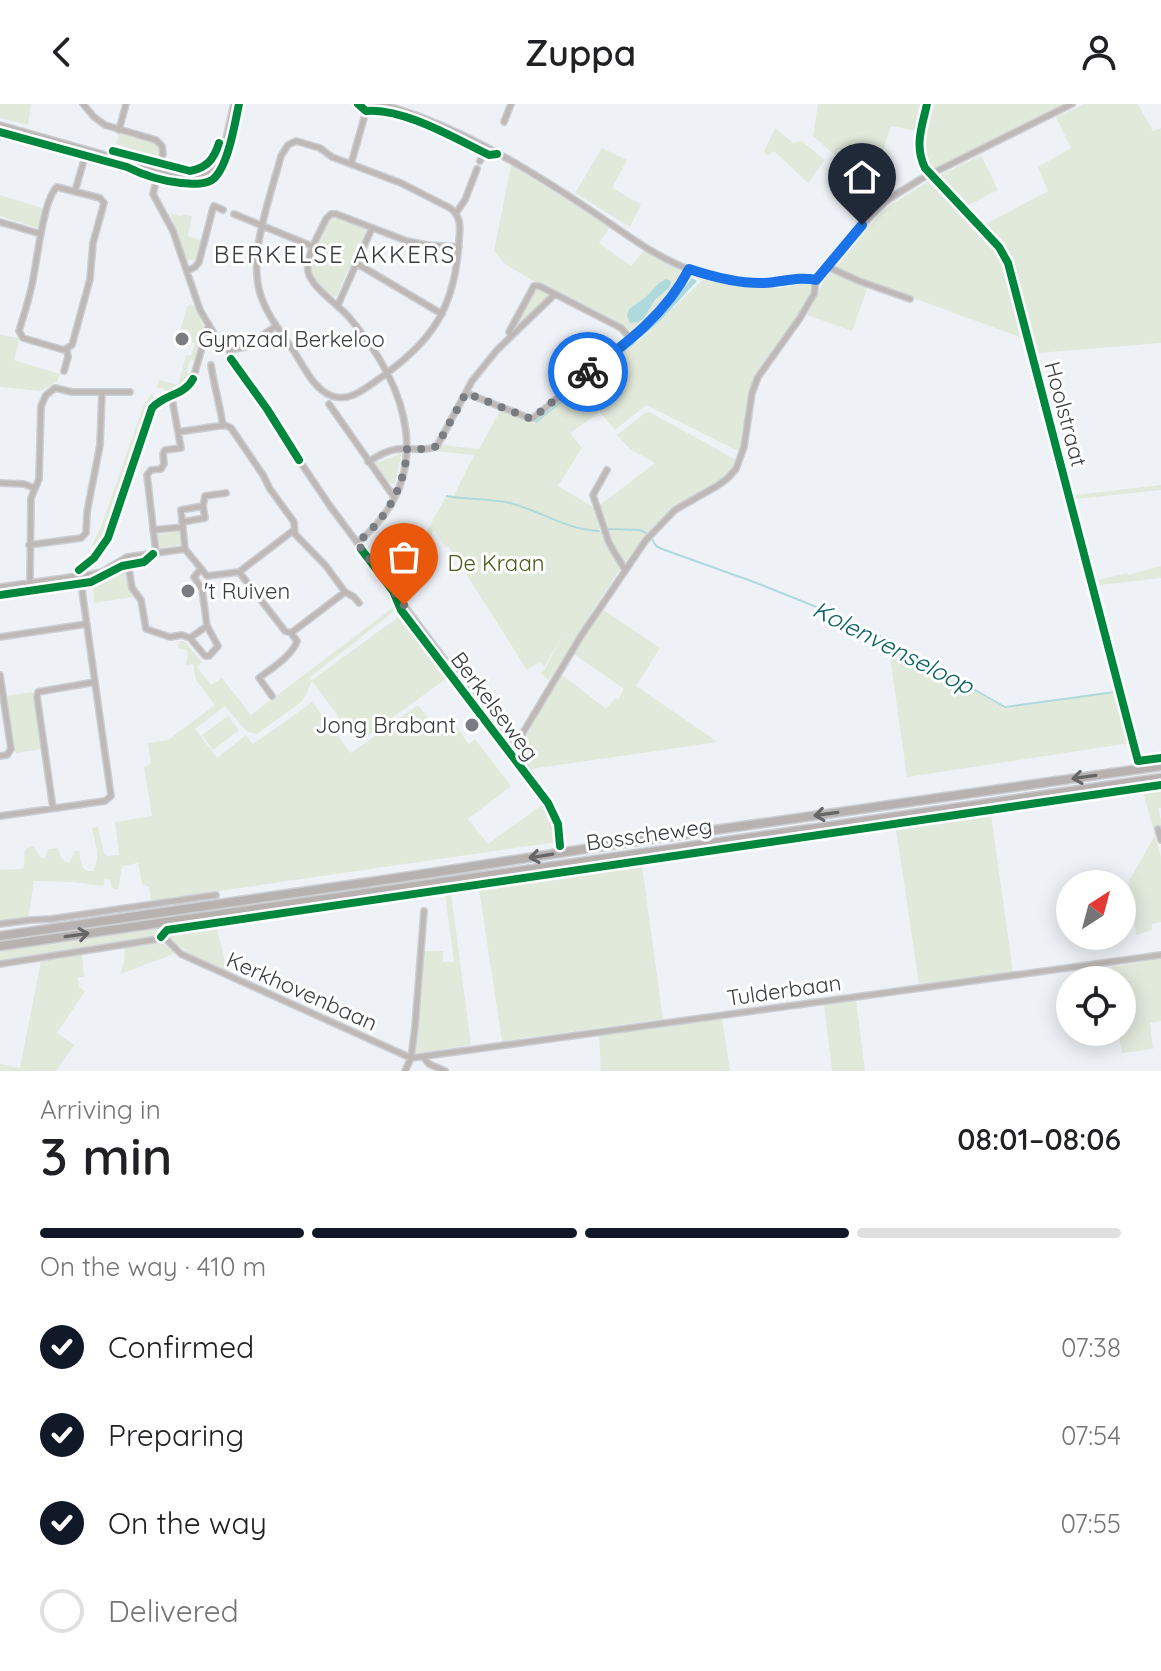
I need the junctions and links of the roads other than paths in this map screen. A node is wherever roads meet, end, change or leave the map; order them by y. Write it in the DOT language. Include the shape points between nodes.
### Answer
graph roads {
  1 [pos="83,104"];
  2 [pos="126,104"];
  3 [pos="234,104"];
  4 [pos="378,104"];
  5 [pos="511,104"];
  6 [pos="927,104"];
  7 [pos="1072,104"];
  8 [pos="365,106"];
  9 [pos="504,122"];
  10 [pos="0,125"];
  11 [pos="119,130"];
  12 [pos="486,148"];
  13 [pos="87,150"];
  14 [pos="480,161"];
  15 [pos="351,164"];
  16 [pos="477,169"];
  17 [pos="158,170"];
  18 [pos="931,173"];
  19 [pos="75,191"];
  20 [pos="223,210"];
  21 [pos="456,213"];
  22 [pos="234,214"];
  23 [pos="0,222"];
  24 [pos="263,226"];
  25 [pos="372,228"];
  26 [pos="42,234"];
  27 [pos="314,247"];
  28 [pos="459,247"];
  29 [pos="356,263"];
  30 [pos="828,267"];
  31 [pos="689,269"];
  32 [pos="187,271"];
  33 [pos="816,280"];
  34 [pos="555,294"];
  35 [pos="910,299"];
  36 [pos="338,305"];
  37 [pos="442,314"];
  38 [pos="208,326"];
  39 [pos="276,326"];
  40 [pos="511,336"];
  41 [pos="631,339"];
  42 [pos="67,350"];
  43 [pos="229,350"];
  44 [pos="211,365"];
  45 [pos="64,371"];
  46 [pos="387,373"];
  47 [pos="193,379"];
  48 [pos="102,392"];
  49 [pos="130,392"];
  50 [pos="466,393"];
  51 [pos="172,399"];
  52 [pos="329,404"];
  53 [pos="223,426"];
  54 [pos="178,432"];
  55 [pos="407,449"];
  56 [pos="368,462"];
  57 [pos="607,470"];
  58 [pos="0,483"];
  59 [pos="34,488"];
  60 [pos="226,493"];
  61 [pos="394,497"];
  62 [pos="203,506"];
  63 [pos="182,524"];
  64 [pos="295,529"];
  65 [pos="153,530"];
  66 [pos="357,543"];
  67 [pos="29,545"];
  68 [pos="185,549"];
  69 [pos="156,553"];
  70 [pos="127,557"];
  71 [pos="201,569"];
  72 [pos="625,570"];
  73 [pos="239,572"];
  74 [pos="80,576"];
  75 [pos="30,583"];
  76 [pos="0,587"];
  77 [pos="345,592"];
  78 [pos="359,603"];
  79 [pos="1098,606"];
  80 [pos="87,624"];
  81 [pos="207,626"];
  82 [pos="291,633"];
  83 [pos="0,637"];
  84 [pos="190,638"];
  85 [pos="0,675"];
  86 [pos="95,682"];
  87 [pos="272,696"];
  88 [pos="510,748"];
  89 [pos="0,756"];
  90 [pos="1161,766"];
  91 [pos="532,777"];
  92 [pos="1161,778"];
  93 [pos="53,808"];
  94 [pos="0,816"];
  95 [pos="1158,829"];
  96 [pos="1161,840"];
  97 [pos="216,895"];
  98 [pos="424,911"];
  99 [pos="0,924"];
  100 [pos="0,936"];
  101 [pos="0,946"];
  102 [pos="1161,955"];
  103 [pos="0,964"];
  104 [pos="411,1058"];
  105 [pos="423,1058"];
  106 [pos="405,1071"];
  107 [pos="445,1071"];
  1 -- 11 [label="street, Berkelseweg" via="100,122"];
  2 -- 11 [label="street"];
  3 -- 17 [label="street" via="220,158 212,169 187,178"];
  4 -- 8 [label="street"];
  4 -- 12 [label="street"];
  5 -- 9 [label="street"];
  6 -- 18 [label="street, Hoolstraat" via="918,149"];
  7 -- 18 [label="street"];
  8 -- 15 [label="street"];
  10 -- 13 [label="street"];
  11 -- 17 [label="street, Berkelseweg" via="160,143"];
  12 -- 14 [label="street"];
  12 -- 31 [label="street" via="638,244"];
  13 -- 17 [label="street"];
  13 -- 19 [label="street"];
  15 -- 21 [label="street" via="407,185"];
  15 -- 24 [label="street" via="302,142 288,145"];
  16 -- 21 [label="street"];
  17 -- 32 [label="street, Berkelseweg" via="153,194"];
  18 -- 30 [label="street" via="877,208"];
  18 -- 79 [label="street, Hoolstraat" via="1008,263"];
  19 -- 26 [label="street" via="52,191"];
  19 -- 42 [label="street" via="100,198 104,206 90,279"];
  20 -- 32 [label="street" via="214,206 199,262"];
  21 -- 28 [label="street"];
  22 -- 24 [label="street"];
  23 -- 26 [label="street"];
  24 -- 27 [label="street"];
  24 -- 39 [label="street" via="256,277"];
  25 -- 27 [label="street" via="331,214"];
  25 -- 28 [label="street" via="407,241"];
  25 -- 29 [label="street"];
  26 -- 42 [label="street" via="19,331 27,340"];
  27 -- 36 [label="street" via="307,264 309,276"];
  28 -- 37 [label="street" via="453,287"];
  29 -- 36 [label="street"];
  29 -- 37 [label="street"];
  30 -- 33 [label="street"];
  30 -- 35 [label="street"];
  31 -- 33 [label="street" via="746,282"];
  31 -- 41 [label="street" via="660,311"];
  32 -- 38 [label="street, Berkelseweg"];
  33 -- 72 [label="street" via="800,318 755,383 736,469 670,514"];
  34 -- 40 [label="street"];
  34 -- 40 [label="street" via="534,286"];
  34 -- 41 [label="street" via="621,328"];
  36 -- 46 [label="street"];
  37 -- 46 [label="street" via="416,350"];
  38 -- 43 [label="street, Berkelseweg"];
  38 -- 47 [label="street"];
  39 -- 43 [label="street" via="249,345"];
  39 -- 46 [label="street" via="316,385 330,396 354,395"];
  40 -- 50 [label="street"];
  41 -- 50 [label="street" via="533,418"];
  42 -- 45 [label="street"];
  43 -- 66 [label="street, Berkelseweg"];
  44 -- 53 [label="street"];
  46 -- 55 [label="street" via="403,410"];
  48 -- 49 [label="street"];
  48 -- 59 [label="street" via="55,388 43,400 39,479"];
  48 -- 67 [label="street" via="86,533"];
  50 -- 55 [label="street" via="437,446"];
  51 -- 54 [label="street"];
  52 -- 56 [label="street"];
  53 -- 54 [label="street"];
  53 -- 64 [label="street" via="241,442"];
  54 -- 65 [label="street" via="181,448 165,450 161,469 148,472"];
  55 -- 56 [label="street"];
  55 -- 61 [label="street"];
  56 -- 61 [label="street"];
  57 -- 72 [label="street" via="593,495 609,543"];
  58 -- 59 [label="street"];
  59 -- 67 [label="street"];
  60 -- 62 [label="street" via="205,496"];
  61 -- 66 [label="street" via="380,521"];
  62 -- 63 [label="street" via="205,518"];
  62 -- 63 [label="street" via="181,510"];
  63 -- 65 [label="street"];
  63 -- 68 [label="street"];
  64 -- 73 [label="street"];
  64 -- 77 [label="street"];
  65 -- 69 [label="street"];
  66 -- 88 [label="street, Berkelseweg"];
  67 -- 75 [label="street"];
  68 -- 69 [label="street"];
  68 -- 71 [label="street"];
  69 -- 70 [label="street"];
  70 -- 74 [label="street" via="102,572"];
  70 -- 84 [label="street" via="146,629"];
  71 -- 73 [label="street" via="207,576"];
  71 -- 81 [label="street" via="194,577 202,589"];
  72 -- 88 [label="street"];
  73 -- 82 [label="street"];
  74 -- 75 [label="street"];
  74 -- 80 [label="street"];
  75 -- 76 [label="street"];
  77 -- 78 [label="street"];
  77 -- 82 [label="street"];
  80 -- 83 [label="street"];
  80 -- 86 [label="street"];
  81 -- 84 [label="street"];
  81 -- 84 [label="street" via="218,646 209,656"];
  82 -- 87 [label="street" via="297,641 294,648 259,678"];
  85 -- 89 [label="street" via="10,753"];
  86 -- 93 [label="street" via="38,692"];
  86 -- 93 [label="street" via="111,796"];
  88 -- 91 [label="street, Berkelseweg"];
  90 -- 100 [label="main road, Bosscheweg, one-way"];
  101 -- 92 [label="main road, Bosscheweg, one-way"];
  93 -- 94 [label="street"];
  95 -- 96 [label="street"];
  97 -- 99 [label="street"];
  98 -- 104 [label="street"];
  102 -- 105 [label="street, Tulderbaan"];
  103 -- 104 [label="street, Kerkhovenbaan" via="161,937 181,954"];
  104 -- 105 [label="street, Tulderbaan"];
  104 -- 106 [label="street"];
  105 -- 107 [label="street"];
}
